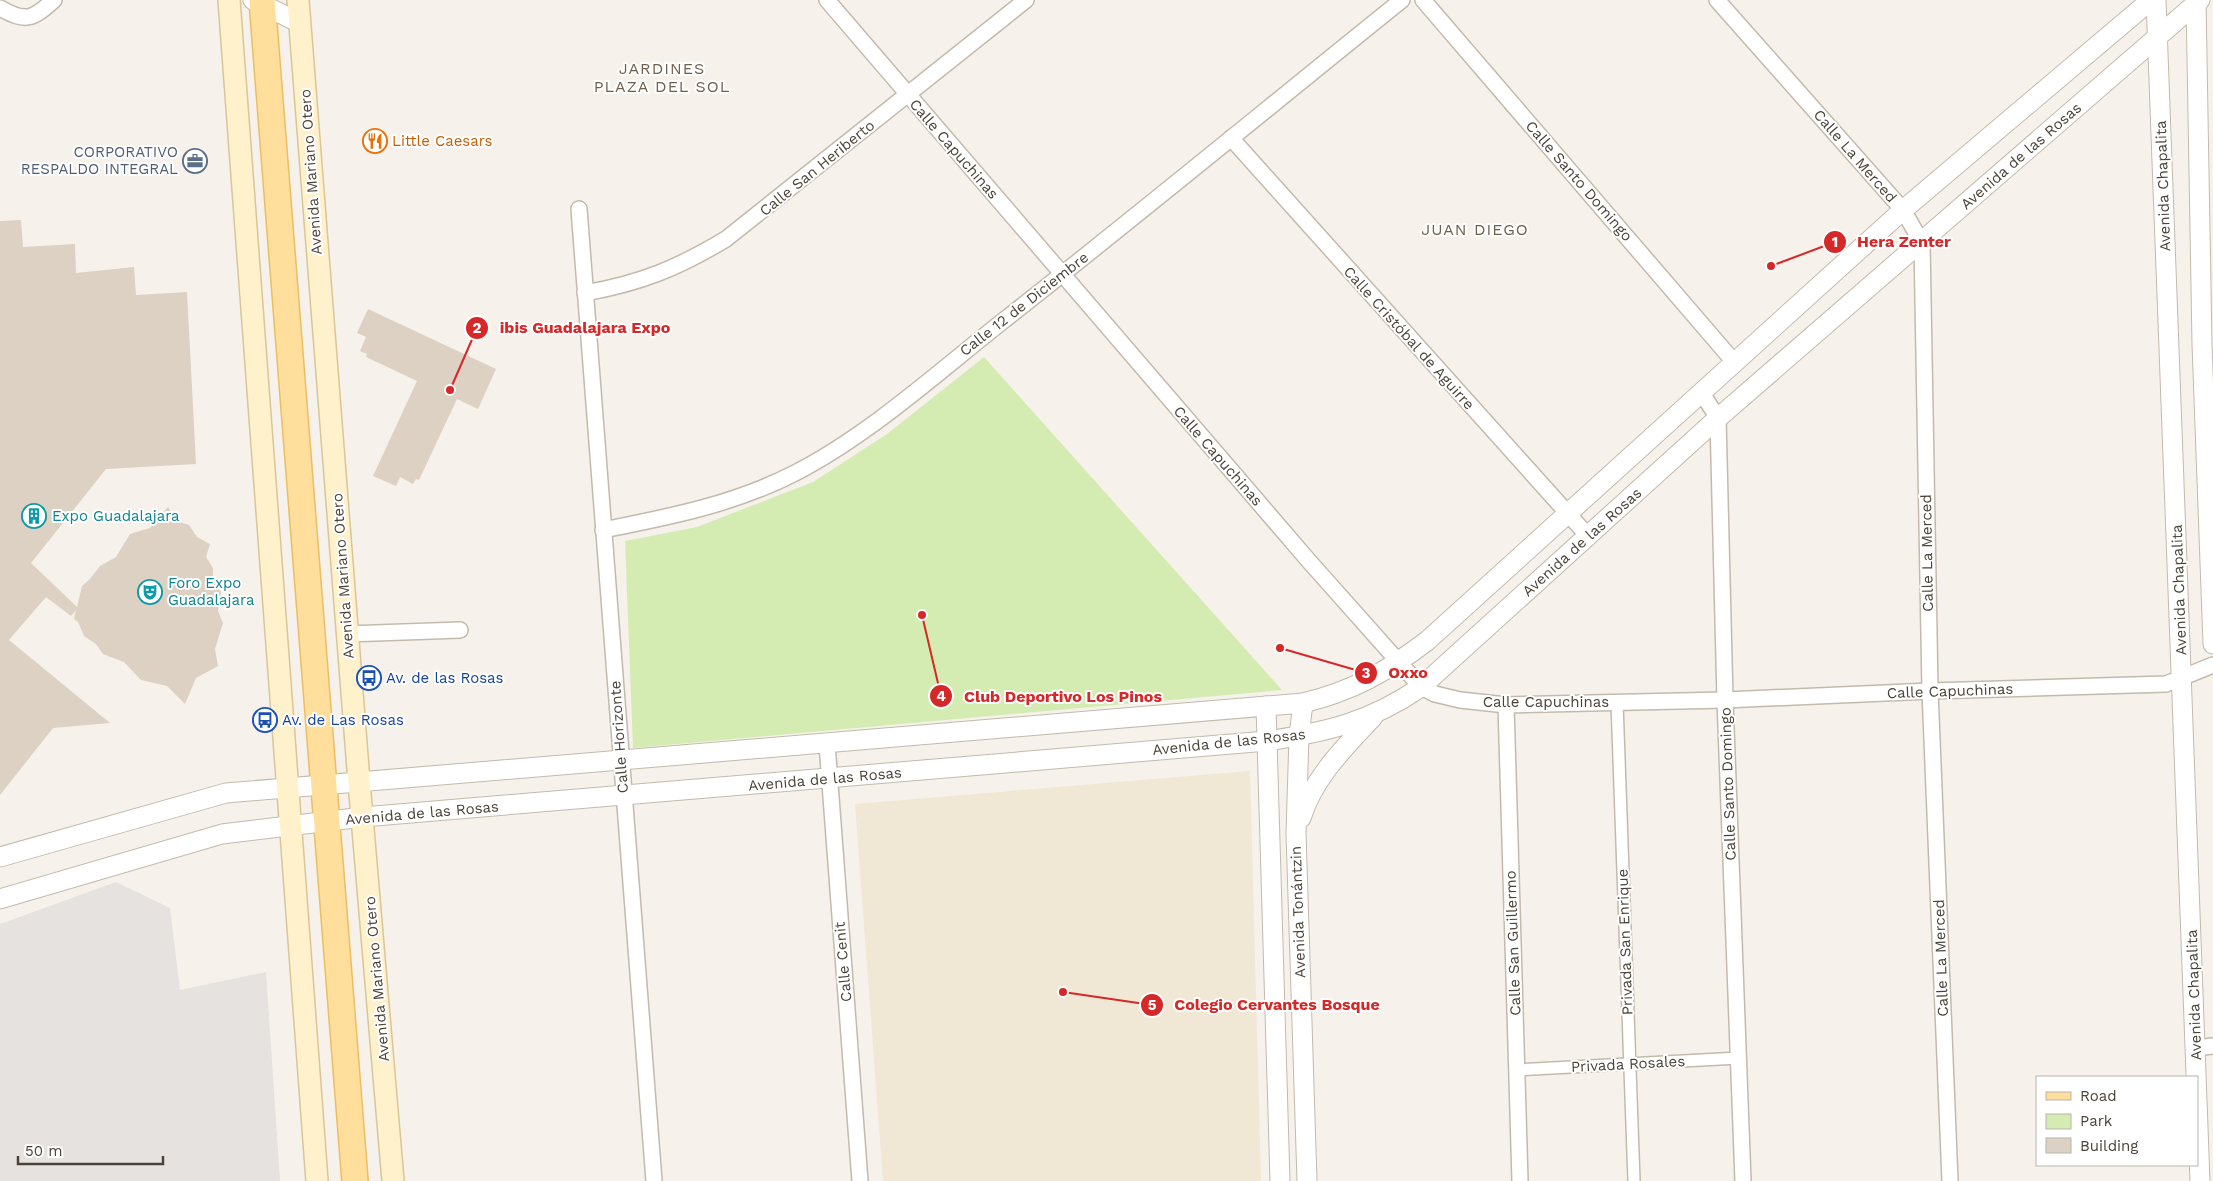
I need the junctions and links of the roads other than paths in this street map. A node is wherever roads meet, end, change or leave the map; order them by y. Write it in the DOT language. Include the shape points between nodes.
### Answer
graph roads {
  1 [pos="54,0"];
  2 [pos="229,0"];
  3 [pos="298,0"];
  4 [pos="827,0"];
  5 [pos="1026,0"];
  6 [pos="1402,0"];
  7 [pos="1423,0"];
  8 [pos="1718,0"];
  9 [pos="2151,0"];
  10 [pos="2156,0"];
  11 [pos="259,1"];
  12 [pos="2198,1"];
  13 [pos="0,8"];
  14 [pos="300,23"];
  15 [pos="2158,36"];
  16 [pos="907,95"];
  17 [pos="1231,138"];
  18 [pos="579,209"];
  19 [pos="1903,210"];
  20 [pos="1922,243"];
  21 [pos="1062,275"];
  22 [pos="585,294"];
  23 [pos="2202,344"];
  24 [pos="2169,345"];
  25 [pos="1735,362"];
  26 [pos="1701,392"];
  27 [pos="1718,418"];
  28 [pos="1566,514"];
  29 [pos="604,530"];
  30 [pos="1588,536"];
  31 [pos="460,630"];
  32 [pos="347,634"];
  33 [pos="2213,644"];
  34 [pos="1400,662"];
  35 [pos="2213,665"];
  36 [pos="2183,679"];
  37 [pos="1421,687"];
  38 [pos="1930,691"];
  39 [pos="1725,700"];
  40 [pos="1303,703"];
  41 [pos="1617,703"];
  42 [pos="1506,705"];
  43 [pos="1266,706"];
  44 [pos="1376,714"];
  45 [pos="1299,736"];
  46 [pos="1267,740"];
  47 [pos="827,744"];
  48 [pos="621,762"];
  49 [pos="828,779"];
  50 [pos="359,782"];
  51 [pos="324,786"];
  52 [pos="288,788"];
  53 [pos="624,796"];
  54 [pos="363,817"];
  55 [pos="327,821"];
  56 [pos="291,824"];
  57 [pos="1296,833"];
  58 [pos="0,857"];
  59 [pos="0,900"];
  60 [pos="2204,1047"];
  61 [pos="1739,1058"];
  62 [pos="1630,1064"];
  63 [pos="1516,1070"];
  64 [pos="317,1181"];
  65 [pos="355,1181"];
  66 [pos="393,1181"];
  67 [pos="654,1181"];
  68 [pos="860,1181"];
  69 [pos="1280,1181"];
  70 [pos="1307,1181"];
  71 [pos="1520,1181"];
  72 [pos="1634,1181"];
  73 [pos="1744,1181"];
  74 [pos="1950,1181"];
  75 [pos="2200,1181"];
  1 -- 13 [label="street" via="39,14 25,18"];
  2 -- 52 [label="main road"];
  3 -- 14 [label="main road, Avenida Mariano Otero"];
  4 -- 16 [label="street, Calle Capuchinas"];
  5 -- 16 [label="street, Calle San Heriberto"];
  6 -- 17 [label="street, Calle 12 de Diciembre"];
  7 -- 25 [label="street, Calle Santo Domingo"];
  8 -- 19 [label="street, Calle La Merced"];
  9 -- 19 [label="street, Avenida de las Rosas"];
  10 -- 15 [label="street, Avenida Chapalita"];
  11 -- 14 [label="street"];
  11 -- 51 [label="main road"];
  12 -- 15 [label="street, Avenida de las Rosas"];
  12 -- 23 [label="street"];
  14 -- 32 [label="main road, Avenida Mariano Otero"];
  15 -- 20 [label="street, Avenida de las Rosas"];
  15 -- 24 [label="street, Avenida Chapalita"];
  16 -- 21 [label="street, Calle Capuchinas"];
  16 -- 22 [label="street, Calle San Heriberto" via="726,239 690,261 654,277"];
  17 -- 21 [label="street, Calle 12 de Diciembre"];
  17 -- 28 [label="street, Calle Cristóbal de Aguirre"];
  18 -- 22 [label="street, Calle Horizonte"];
  19 -- 20 [label="street, Calle La Merced"];
  19 -- 25 [label="street, Avenida de las Rosas"];
  20 -- 27 [label="street, Avenida de las Rosas"];
  20 -- 38 [label="street, Calle La Merced"];
  21 -- 29 [label="street, Calle 12 de Diciembre" via="869,426 810,465 708,507"];
  21 -- 34 [label="street, Calle Capuchinas"];
  22 -- 29 [label="street, Calle Horizonte"];
  23 -- 24 [label="street"];
  23 -- 33 [label="street"];
  24 -- 36 [label="street, Avenida Chapalita"];
  25 -- 26 [label="street, Avenida de las Rosas"];
  26 -- 27 [label="street"];
  26 -- 28 [label="street, Avenida de las Rosas"];
  27 -- 30 [label="street, Avenida de las Rosas"];
  27 -- 39 [label="street, Calle Santo Domingo"];
  28 -- 30 [label="street, Calle Cristóbal de Aguirre"];
  28 -- 34 [label="street, Avenida de las Rosas"];
  29 -- 48 [label="street, Calle Horizonte"];
  30 -- 37 [label="street, Avenida de las Rosas"];
  31 -- 32 [label="street"];
  32 -- 50 [label="main road, Avenida Mariano Otero"];
  34 -- 37 [label="street, Calle Capuchinas"];
  34 -- 40 [label="street, Avenida de las Rosas" via="1354,688"];
  35 -- 36 [label="street, Calle Capuchinas"];
  36 -- 38 [label="street, Calle Capuchinas" via="2166,684"];
  36 -- 60 [label="street, Avenida Chapalita"];
  37 -- 42 [label="street, Calle Capuchinas" via="1460,700"];
  37 -- 44 [label="street, Avenida de las Rosas"];
  38 -- 39 [label="street, Calle Capuchinas"];
  38 -- 74 [label="street, Calle La Merced"];
  39 -- 41 [label="street, Calle Capuchinas"];
  39 -- 61 [label="street, Calle Santo Domingo"];
  40 -- 43 [label="street, Avenida de las Rosas"];
  40 -- 45 [label="street, Avenida Tonántzin"];
  41 -- 42 [label="street, Calle Capuchinas"];
  41 -- 62 [label="street, Privada San Enrique"];
  42 -- 63 [label="street, Calle San Guillermo"];
  43 -- 46 [label="street, Avenida Tonántzin"];
  43 -- 47 [label="street, Avenida de las Rosas"];
  44 -- 45 [label="street, Avenida de las Rosas"];
  44 -- 57 [label="street" via="1323,773 1303,809"];
  45 -- 46 [label="street, Avenida de las Rosas"];
  45 -- 57 [label="street, Avenida Tonántzin"];
  46 -- 49 [label="street, Avenida de las Rosas"];
  46 -- 69 [label="street, Avenida Tonántzin"];
  47 -- 48 [label="street, Avenida de las Rosas"];
  47 -- 49 [label="street, Calle Cenit"];
  48 -- 50 [label="street, Avenida de las Rosas"];
  48 -- 53 [label="street, Calle Horizonte"];
  49 -- 53 [label="street, Avenida de las Rosas"];
  49 -- 68 [label="street, Calle Cenit"];
  50 -- 51 [label="street, Avenida de las Rosas"];
  50 -- 54 [label="main road, Avenida Mariano Otero"];
  51 -- 52 [label="street, Avenida de las Rosas"];
  51 -- 55 [label="main road"];
  52 -- 56 [label="main road"];
  52 -- 58 [label="street, Avenida de las Rosas" via="212,796"];
  53 -- 54 [label="street, Avenida de las Rosas"];
  53 -- 67 [label="street, Calle Horizonte"];
  54 -- 55 [label="street, Avenida de las Rosas"];
  54 -- 66 [label="main road, Avenida Mariano Otero"];
  55 -- 56 [label="street, Avenida de las Rosas"];
  55 -- 65 [label="main road"];
  56 -- 59 [label="street, Avenida de las Rosas" via="222,834"];
  56 -- 64 [label="main road"];
  57 -- 70 [label="street, Avenida Tonántzin"];
  60 -- 75 [label="street, Avenida Chapalita"];
  61 -- 62 [label="street, Privada Rosales"];
  61 -- 73 [label="street, Calle Santo Domingo"];
  62 -- 63 [label="street, Privada Rosales"];
  62 -- 72 [label="street, Privada San Enrique"];
  63 -- 71 [label="street, Calle San Guillermo"];
}
